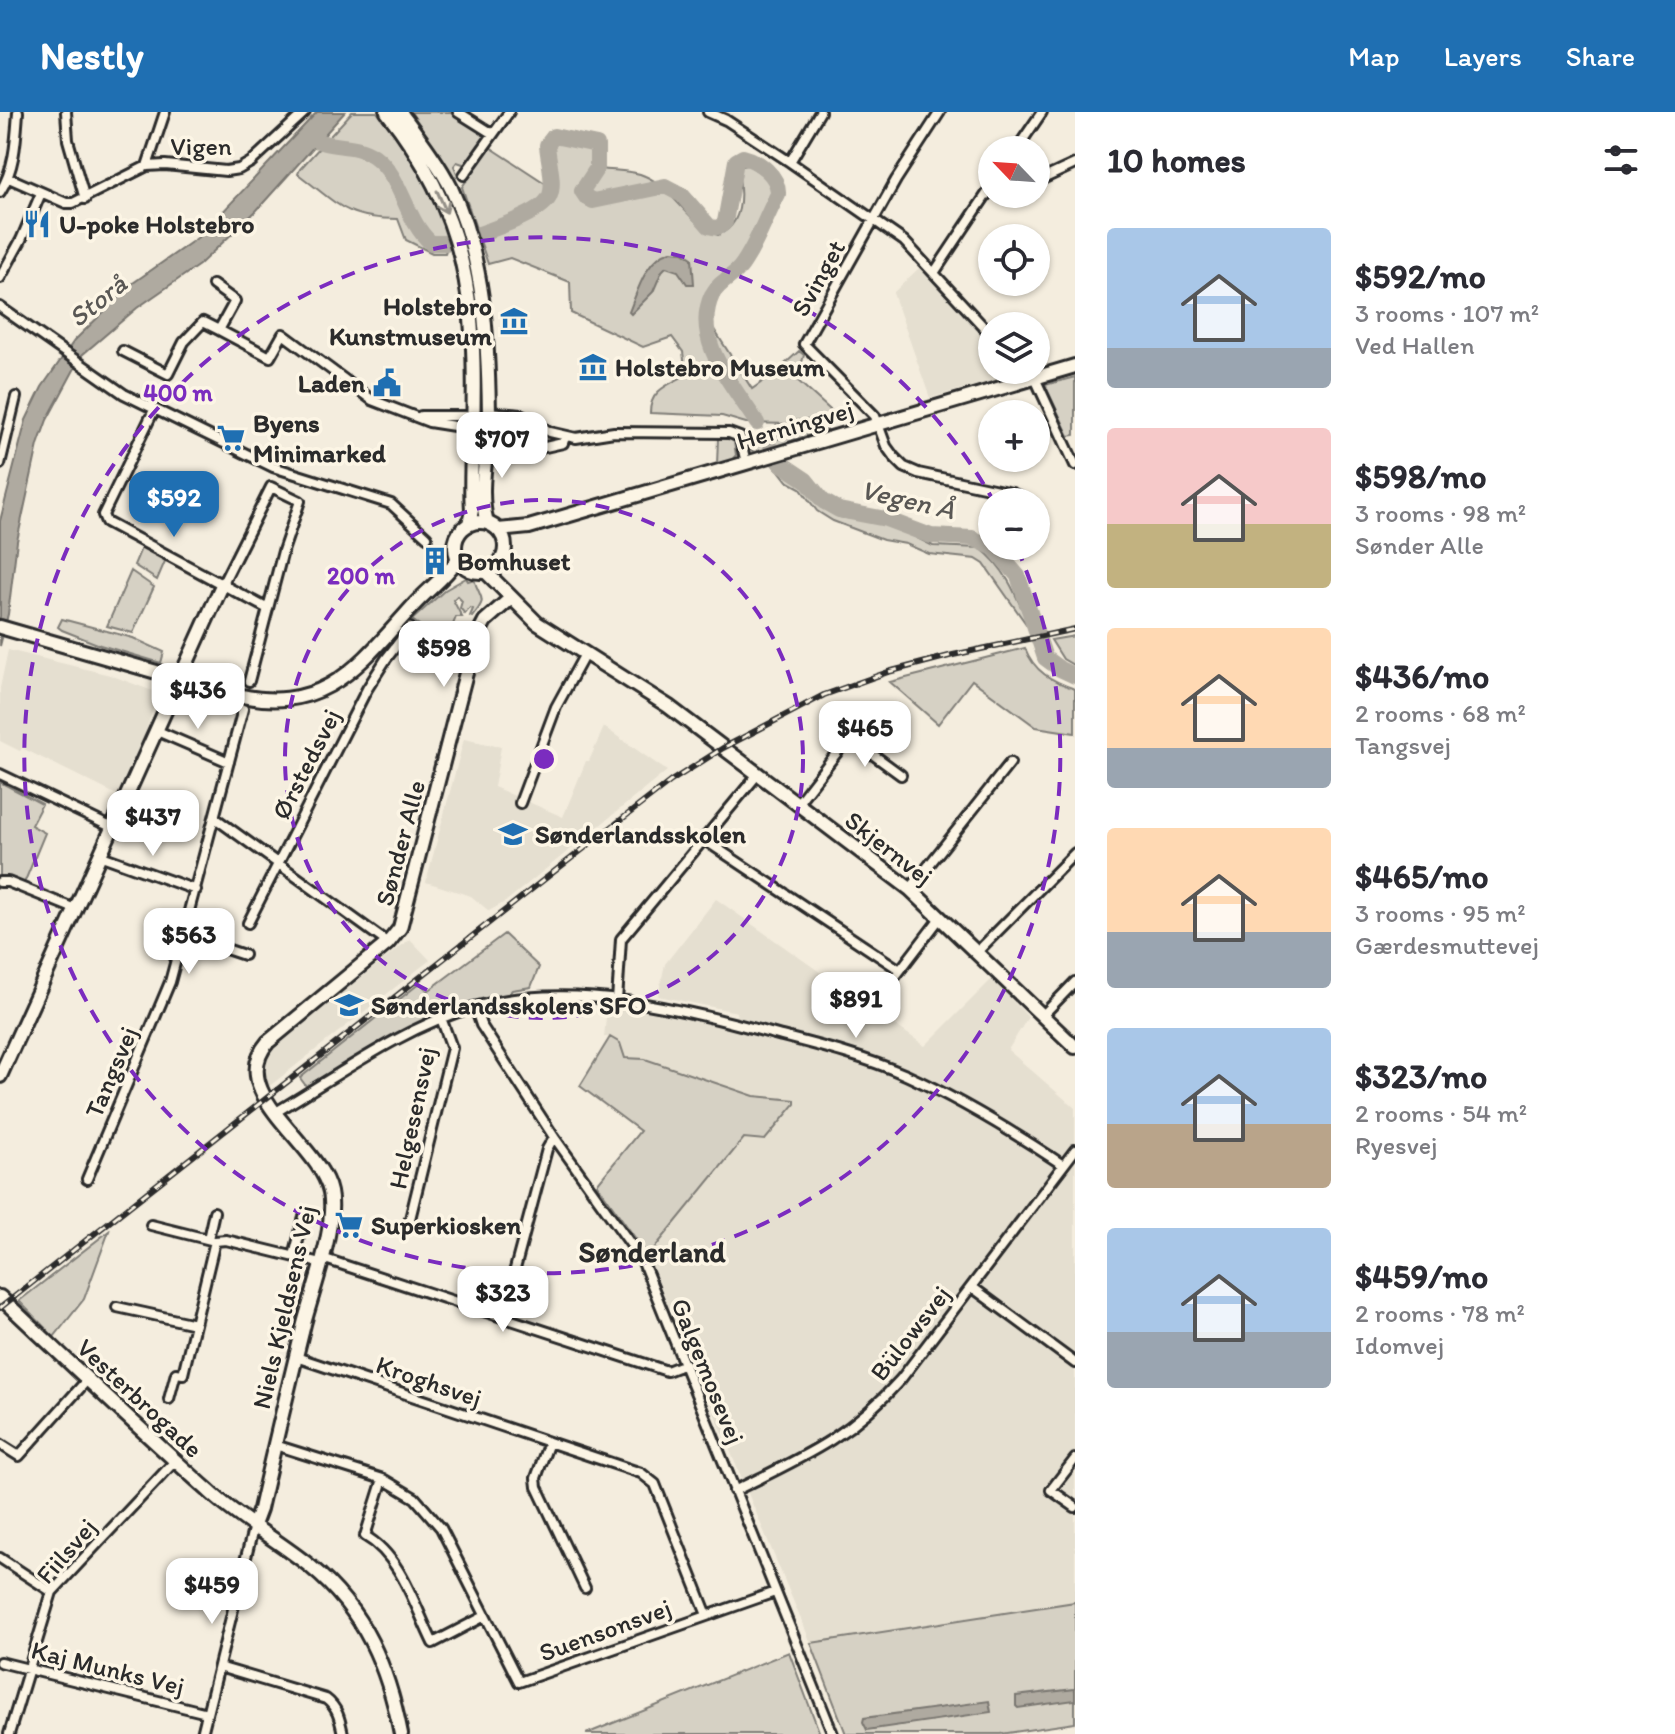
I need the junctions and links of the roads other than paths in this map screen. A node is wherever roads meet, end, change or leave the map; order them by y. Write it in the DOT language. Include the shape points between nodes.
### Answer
graph roads {
  1 [pos="18,112"];
  2 [pos="66,112"];
  3 [pos="165,112"];
  4 [pos="305,112"];
  5 [pos="387,112"];
  6 [pos="400,112"];
  7 [pos="458,112"];
  8 [pos="509,112"];
  9 [pos="708,112"];
  10 [pos="820,112"];
  11 [pos="940,112"];
  12 [pos="1042,112"];
  13 [pos="493,134"];
  14 [pos="1026,136"];
  15 [pos="790,162"];
  16 [pos="1075,164"];
  17 [pos="147,166"];
  18 [pos="464,175"];
  19 [pos="1050,176"];
  20 [pos="9,178"];
  21 [pos="0,192"];
  22 [pos="41,193"];
  23 [pos="85,199"];
  24 [pos="978,207"];
  25 [pos="874,220"];
  26 [pos="934,273"];
  27 [pos="0,278"];
  28 [pos="213,285"];
  29 [pos="0,307"];
  30 [pos="978,321"];
  31 [pos="219,330"];
  32 [pos="123,351"];
  33 [pos="1075,366"];
  34 [pos="1050,371"];
  35 [pos="1002,384"];
  36 [pos="1028,384"];
  37 [pos="16,397"];
  38 [pos="154,410"];
  39 [pos="479,420"];
  40 [pos="877,424"];
  41 [pos="565,437"];
  42 [pos="501,457"];
  43 [pos="746,463"];
  44 [pos="0,464"];
  45 [pos="1075,465"];
  46 [pos="988,488"];
  47 [pos="487,523"];
  48 [pos="469,524"];
  49 [pos="529,527"];
  50 [pos="500,531"];
  51 [pos="427,537"];
  52 [pos="458,559"];
  53 [pos="489,564"];
  54 [pos="442,581"];
  55 [pos="223,583"];
  56 [pos="508,594"];
  57 [pos="268,609"];
  58 [pos="0,627"];
  59 [pos="410,628"];
  60 [pos="585,654"];
  61 [pos="178,679"];
  62 [pos="249,681"];
  63 [pos="243,709"];
  64 [pos="894,718"];
  65 [pos="155,730"];
  66 [pos="849,737"];
  67 [pos="229,762"];
  68 [pos="1010,763"];
  69 [pos="0,774"];
  70 [pos="758,774"];
  71 [pos="901,775"];
  72 [pos="520,803"];
  73 [pos="797,804"];
  74 [pos="215,818"];
  75 [pos="111,827"];
  76 [pos="703,839"];
  77 [pos="1075,853"];
  78 [pos="99,855"];
  79 [pos="277,863"];
  80 [pos="0,882"];
  81 [pos="910,889"];
  82 [pos="196,890"];
  83 [pos="75,909"];
  84 [pos="940,918"];
  85 [pos="248,923"];
  86 [pos="184,935"];
  87 [pos="388,943"];
  88 [pos="976,953"];
  89 [pos="244,955"];
  90 [pos="900,970"];
  91 [pos="1075,982"];
  92 [pos="617,1001"];
  93 [pos="475,1007"];
  94 [pos="872,1007"];
  95 [pos="1042,1016"];
  96 [pos="441,1018"];
  97 [pos="1075,1047"];
  98 [pos="4,1057"];
  99 [pos="0,1076"];
  100 [pos="266,1099"];
  101 [pos="276,1112"];
  102 [pos="554,1137"];
  103 [pos="1075,1150"];
  104 [pos="1063,1165"];
  105 [pos="87,1179"];
  106 [pos="214,1212"];
  107 [pos="304,1217"];
  108 [pos="151,1225"];
  109 [pos="408,1227"];
  110 [pos="211,1240"];
  111 [pos="294,1256"];
  112 [pos="321,1260"];
  113 [pos="972,1287"];
  114 [pos="0,1297"];
  115 [pos="117,1307"];
  116 [pos="499,1316"];
  117 [pos="195,1324"];
  118 [pos="296,1357"];
  119 [pos="1075,1363"];
  120 [pos="685,1364"];
  121 [pos="88,1379"];
  122 [pos="169,1399"];
  123 [pos="549,1442"];
  124 [pos="0,1444"];
  125 [pos="275,1445"];
  126 [pos="1075,1459"];
  127 [pos="175,1461"];
  128 [pos="383,1479"];
  129 [pos="734,1491"];
  130 [pos="1075,1507"];
  131 [pos="254,1525"];
  132 [pos="0,1558"];
  133 [pos="585,1588"];
  134 [pos="52,1592"];
  135 [pos="775,1592"];
  136 [pos="707,1615"];
  137 [pos="485,1616"];
  138 [pos="0,1662"];
  139 [pos="219,1667"];
  140 [pos="29,1669"];
  141 [pos="207,1713"];
  142 [pos="9,1734"];
  143 [pos="202,1734"];
  144 [pos="343,1734"];
  145 [pos="401,1734"];
  146 [pos="833,1734"];
  1 -- 20 [label="street"];
  2 -- 23 [label="street" via="68,140"];
  3 -- 17 [label="street"];
  4 -- 17 [label="street, Vigen" via="239,169"];
  5 -- 39 [label="street, one-way" via="436,187 456,236 469,291"];
  6 -- 39 [label="street" via="449,185 479,274 485,335"];
  7 -- 13 [label="street"];
  8 -- 13 [label="street"];
  9 -- 15 [label="street"];
  10 -- 15 [label="street"];
  11 -- 25 [label="street"];
  12 -- 14 [label="street"];
  13 -- 18 [label="street"];
  15 -- 25 [label="street"];
  16 -- 19 [label="street"];
  17 -- 23 [label="street, Vigen"];
  20 -- 21 [label="street"];
  20 -- 22 [label="street"];
  22 -- 23 [label="street" via="66,203"];
  22 -- 27 [label="street"];
  24 -- 26 [label="street"];
  25 -- 26 [label="street" via="904,241"];
  25 -- 40 [label="street, Svinget" via="804,344 868,408"];
  26 -- 30 [label="street"];
  28 -- 31 [label="street" via="235,301"];
  29 -- 38 [label="street"];
  31 -- 32 [label="street" via="203,322 184,342 168,374"];
  31 -- 39 [label="street" via="270,357 283,334 372,400 456,428"];
  33 -- 34 [label="street, Herningvej"];
  35 -- 40 [label="street, Herningvej"];
  36 -- 45 [label="street"];
  37 -- 44 [label="street"];
  38 -- 51 [label="street" via="273,467 391,504"];
  38 -- 55 [label="street" via="103,515 106,522"];
  39 -- 41 [label="street" via="522,415"];
  39 -- 47 [label="street"];
  39 -- 48 [label="street"];
  40 -- 43 [label="street, Herningvej"];
  40 -- 46 [label="street" via="886,446 904,467"];
  41 -- 42 [label="street" via="563,443"];
  41 -- 43 [label="street" via="729,433 740,437"];
  43 -- 49 [label="street, Herningvej"];
  47 -- 48 [label="street"];
  47 -- 50 [label="street"];
  48 -- 52 [label="street" via="455,542"];
  49 -- 50 [label="street, Herningvej"];
  49 -- 53 [label="street, Herningvej"];
  50 -- 53 [label="street"];
  52 -- 53 [label="street"];
  52 -- 54 [label="street"];
  53 -- 54 [label="street, Herningvej"];
  53 -- 56 [label="street"];
  54 -- 61 [label="street" via="357,667 311,694 267,701"];
  55 -- 57 [label="street"];
  55 -- 57 [label="street" via="271,487 300,501"];
  55 -- 61 [label="street"];
  56 -- 60 [label="street, Skjernvej" via="531,619"];
  56 -- 87 [label="street, Sønder Alle" via="474,642 405,912"];
  57 -- 62 [label="street"];
  58 -- 61 [label="street"];
  59 -- 79 [label="street, Ørstedsvej" via="367,689"];
  60 -- 70 [label="street, Skjernvej" via="668,706"];
  60 -- 72 [label="street" via="556,707"];
  61 -- 65 [label="street"];
  63 -- 67 [label="street, Tangsvej"];
  64 -- 66 [label="street"];
  65 -- 67 [label="street"];
  65 -- 75 [label="street"];
  66 -- 71 [label="street"];
  66 -- 73 [label="street"];
  67 -- 74 [label="street, Tangsvej"];
  68 -- 81 [label="street"];
  69 -- 75 [label="street"];
  70 -- 73 [label="street, Skjernvej"];
  70 -- 76 [label="street"];
  73 -- 81 [label="street, Skjernvej"];
  74 -- 79 [label="street"];
  74 -- 82 [label="street, Tangsvej"];
  75 -- 78 [label="street"];
  76 -- 90 [label="street"];
  76 -- 92 [label="street" via="621,939"];
  77 -- 88 [label="street"];
  78 -- 82 [label="street"];
  78 -- 83 [label="street"];
  79 -- 85 [label="street, Ørstedsvej"];
  79 -- 87 [label="street"];
  80 -- 83 [label="street"];
  81 -- 84 [label="street, Skjernvej"];
  82 -- 86 [label="street, Tangsvej"];
  83 -- 98 [label="street"];
  84 -- 88 [label="street, Skjernvej"];
  84 -- 90 [label="street"];
  86 -- 89 [label="street"];
  86 -- 105 [label="street, Tangsvej" via="161,1009"];
  87 -- 100 [label="street, Sønder Alle" via="261,1049 255,1068"];
  88 -- 95 [label="street, Skjernvej"];
  90 -- 94 [label="street"];
  91 -- 95 [label="street"];
  92 -- 93 [label="street" via="543,997"];
  92 -- 104 [label="street" via="700,1014 903,1074 986,1115"];
  93 -- 96 [label="street"];
  93 -- 102 [label="street, Galgemosevej" via="481,1025"];
  95 -- 97 [label="street, Skjernvej"];
  96 -- 101 [label="street"];
  96 -- 109 [label="street, Helgesensvej" via="452,1048"];
  98 -- 99 [label="street"];
  100 -- 101 [label="street, Niels Kjeldsens Vej"];
  101 -- 112 [label="street, Niels Kjeldsens Vej" via="327,1182 331,1209"];
  102 -- 116 [label="street"];
  102 -- 120 [label="street, Galgemosevej" via="642,1260"];
  103 -- 104 [label="street, Bülowsvej"];
  104 -- 113 [label="street, Bülowsvej"];
  106 -- 110 [label="street"];
  107 -- 111 [label="street"];
  108 -- 110 [label="street"];
  110 -- 111 [label="street"];
  110 -- 117 [label="street"];
  111 -- 112 [label="street"];
  112 -- 116 [label="street"];
  112 -- 118 [label="street, Niels Kjeldsens Vej"];
  113 -- 119 [label="street"];
  113 -- 129 [label="street, Bülowsvej" via="875,1409 819,1450"];
  114 -- 121 [label="street, Vesterbrogade"];
  115 -- 117 [label="street"];
  116 -- 120 [label="street" via="667,1371"];
  117 -- 122 [label="street" via="183,1374 176,1373"];
  118 -- 123 [label="street, Kroghsvej"];
  118 -- 125 [label="street, Niels Kjeldsens Vej"];
  120 -- 129 [label="street, Galgemosevej"];
  121 -- 124 [label="street" via="19,1456"];
  121 -- 127 [label="street, Vesterbrogade"];
  123 -- 133 [label="street" via="537,1487"];
  123 -- 136 [label="street, Kroghsvej" via="641,1473 655,1484"];
  125 -- 128 [label="street, Suensonsvej"];
  125 -- 131 [label="street, Niels Kjeldsens Vej"];
  126 -- 130 [label="street" via="1051,1490"];
  127 -- 131 [label="street, Vesterbrogade"];
  127 -- 134 [label="street, Fiilsvej"];
  128 -- 137 [label="street, Suensonsvej" via="402,1488 441,1528"];
  128 -- 137 [label="street" via="365,1536 394,1563 433,1643"];
  129 -- 135 [label="street, Galgemosevej"];
  131 -- 139 [label="street"];
  131 -- 145 [label="street, Vesterbrogade" via="312,1568 359,1621 380,1657"];
  132 -- 134 [label="street"];
  134 -- 140 [label="street, Fiilsvej"];
  135 -- 136 [label="street, Suensonsvej"];
  135 -- 146 [label="street, Galgemosevej"];
  136 -- 137 [label="street, Suensonsvej" via="519,1682"];
  138 -- 140 [label="street, Kaj Munks Vej"];
  139 -- 141 [label="street"];
  139 -- 144 [label="street" via="326,1699 334,1704"];
  140 -- 141 [label="street, Kaj Munks Vej"];
  140 -- 142 [label="street, Fiilsvej"];
  141 -- 143 [label="street"];
}
